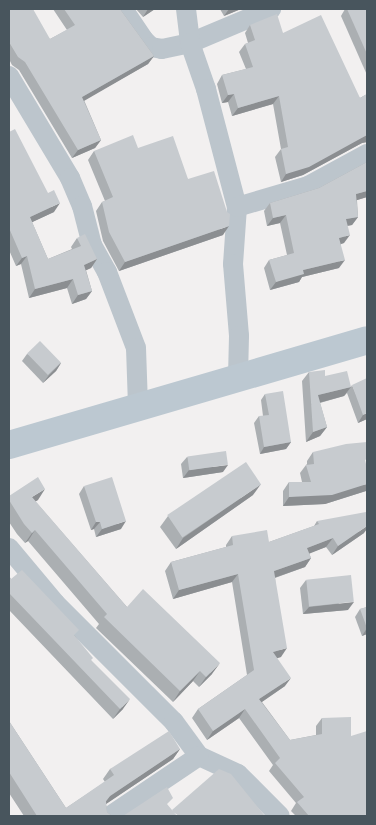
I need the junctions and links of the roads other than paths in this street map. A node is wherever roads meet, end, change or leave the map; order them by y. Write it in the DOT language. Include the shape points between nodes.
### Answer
graph roads {
  1 [pos="123,9"];
  2 [pos="186,9"];
  3 [pos="271,9"];
  4 [pos="190,43"];
  5 [pos="9,76"];
  6 [pos="367,154"];
  7 [pos="237,207"];
  8 [pos="367,340"];
  9 [pos="238,376"];
  10 [pos="138,406"];
  11 [pos="9,445"];
  12 [pos="9,548"];
  13 [pos="199,756"];
  14 [pos="110,816"];
  15 [pos="280,816"];
  1 -- 4 [label="street" via="151,47 162,49"];
  2 -- 4 [label="street"];
  3 -- 4 [label="street"];
  4 -- 7 [label="street" via="206,89"];
  5 -- 10 [label="street" via="70,178 82,206 92,245 107,272 136,348"];
  6 -- 7 [label="street" via="308,186"];
  7 -- 9 [label="street" via="233,264 239,336"];
  8 -- 9 [label="street"];
  9 -- 10 [label="street"];
  10 -- 11 [label="street"];
  12 -- 13 [label="street" via="55,603 174,722"];
  13 -- 14 [label="street"];
  13 -- 15 [label="street" via="238,774"];
}
